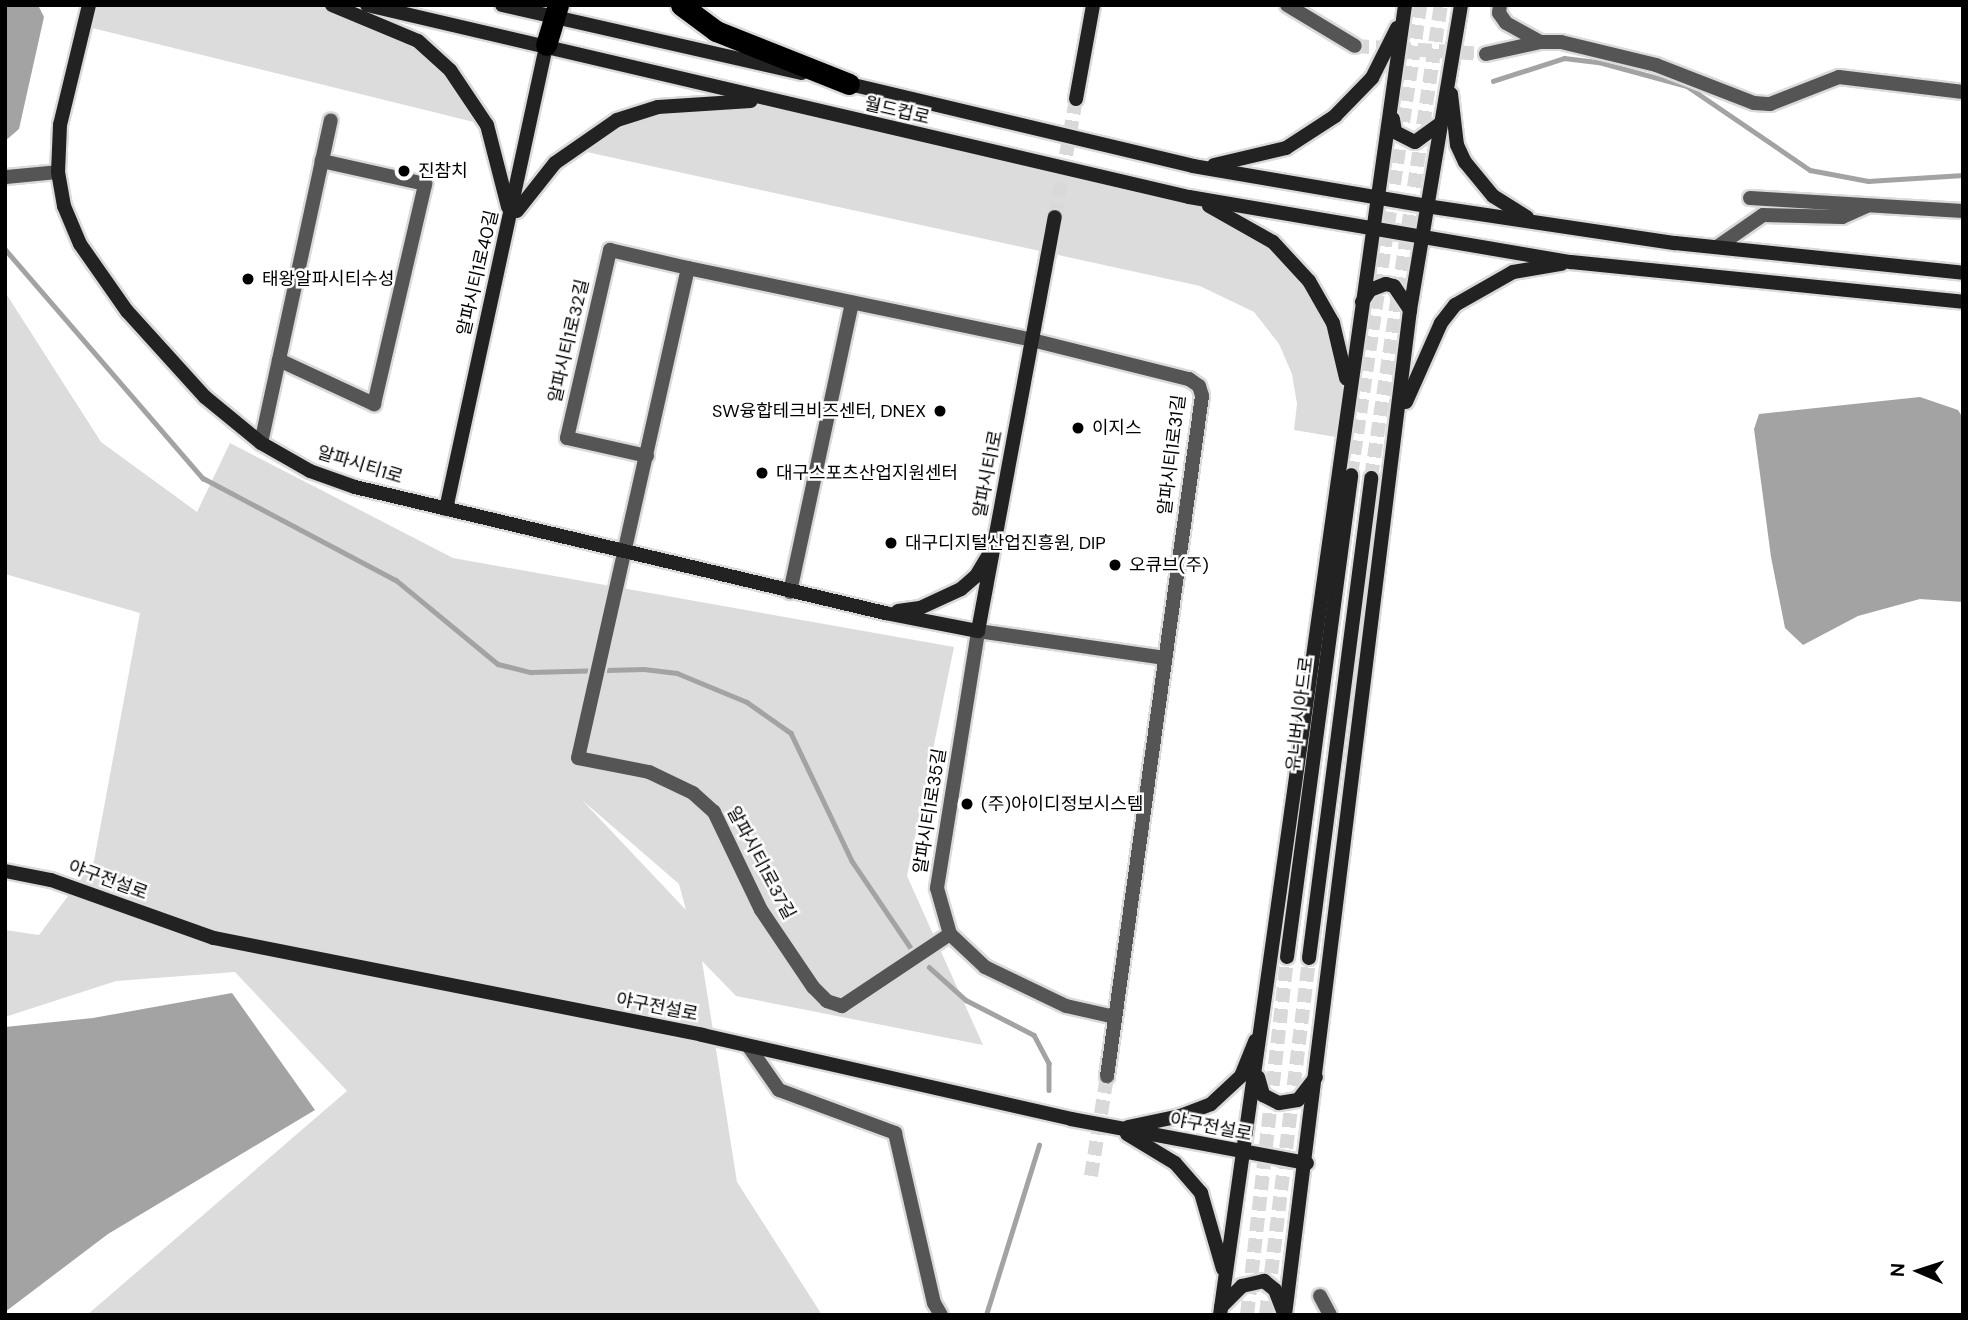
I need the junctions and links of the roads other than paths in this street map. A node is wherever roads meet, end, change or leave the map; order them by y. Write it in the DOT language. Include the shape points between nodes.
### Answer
graph roads {
  1 [pos="89,5"];
  2 [pos="332,5"];
  3 [pos="367,5"];
  4 [pos="502,5"];
  5 [pos="681,5"];
  6 [pos="1093,5"];
  7 [pos="1287,5"];
  8 [pos="1461,5"];
  9 [pos="1500,5"];
  10 [pos="1405,8"];
  11 [pos="556,12"];
  12 [pos="1540,42"];
  13 [pos="546,46"];
  14 [pos="1354,46"];
  15 [pos="1486,54"];
  16 [pos="1449,66"];
  17 [pos="849,84"];
  18 [pos="1963,92"];
  19 [pos="1076,99"];
  20 [pos="766,101"];
  21 [pos="1392,115"];
  22 [pos="331,120"];
  23 [pos="1441,123"];
  24 [pos="322,161"];
  25 [pos="1193,166"];
  26 [pos="58,172"];
  27 [pos="5,177"];
  28 [pos="1189,197"];
  29 [pos="1379,198"];
  30 [pos="1749,198"];
  31 [pos="1868,205"];
  32 [pos="1426,206"];
  33 [pos="1963,211"];
  34 [pos="1055,217"];
  35 [pos="1541,223"];
  36 [pos="509,228"];
  37 [pos="1373,230"];
  38 [pos="1737,235"];
  39 [pos="1421,239"];
  40 [pos="1717,247"];
  41 [pos="1751,251"];
  42 [pos="1572,262"];
  43 [pos="688,268"];
  44 [pos="1963,273"];
  45 [pos="1963,302"];
  46 [pos="852,303"];
  47 [pos="1361,304"];
  48 [pos="1410,310"];
  49 [pos="1032,340"];
  50 [pos="279,360"];
  51 [pos="1345,414"];
  52 [pos="1399,416"];
  53 [pos="261,443"];
  54 [pos="647,456"];
  55 [pos="1351,475"];
  56 [pos="1371,478"];
  57 [pos="446,509"];
  58 [pos="993,547"];
  59 [pos="627,553"];
  60 [pos="790,592"];
  61 [pos="885,613"];
  62 [pos="978,631"];
  63 [pos="1165,658"];
  64 [pos="5,871"];
  65 [pos="950,934"];
  66 [pos="1287,957"];
  67 [pos="1309,958"];
  68 [pos="1115,1017"];
  69 [pos="1262,1025"];
  70 [pos="749,1047"];
  71 [pos="1256,1073"];
  72 [pos="1107,1076"];
  73 [pos="1318,1076"];
  74 [pos="1120,1129"];
  75 [pos="1245,1153"];
  76 [pos="1307,1163"];
  77 [pos="1226,1283"];
  78 [pos="1320,1296"];
  79 [pos="1220,1312"];
  80 [pos="941,1315"];
  81 [pos="1285,1315"];
  82 [pos="1330,1315"];
  1 -- 26 [label="main road, 알파시티1로" via="60,125"];
  2 -- 36 [label="main road" via="418,41 450,70 480,109 494,144 508,197"];
  3 -- 13 [label="main road, 월드컵로"];
  4 -- 11 [label="main road, 월드컵로"];
  5 -- 17 [label="highway" via="716,31"];
  6 -- 19 [label="main road"];
  7 -- 14 [label="street"];
  8 -- 16 [label="main road"];
  9 -- 12 [label="street" via="1506,23"];
  10 -- 21 [label="main road"];
  10 -- 25 [label="main road" via="1372,78 1328,122 1270,155"];
  11 -- 13 [label="highway"];
  11 -- 17 [label="main road, 월드컵로"];
  12 -- 15 [label="street"];
  12 -- 18 [label="street" via="1596,49 1656,65 1754,103 1787,101 1839,77 1856,76 1928,91"];
  13 -- 20 [label="main road, 월드컵로"];
  13 -- 36 [label="main road, 알파시티1로40길"];
  16 -- 23 [label="main road"];
  16 -- 35 [label="main road" via="1455,134 1465,162 1493,196"];
  17 -- 25 [label="main road, 월드컵로"];
  20 -- 28 [label="main road, 월드컵로"];
  20 -- 36 [label="main road" via="659,107 617,120 555,163 524,197"];
  21 -- 23 [label="main road" via="1395,132 1415,142"];
  21 -- 29 [label="main road"];
  22 -- 24 [label="street"];
  23 -- 32 [label="main road"];
  24 -- 50 [label="street"];
  24 -- 50 [label="street" via="425,184 374,404"];
  25 -- 29 [label="main road, 월드컵로"];
  26 -- 27 [label="street"];
  26 -- 53 [label="main road, 알파시티1로" via="64,206 80,244 127,311 189,381"];
  28 -- 37 [label="main road, 월드컵로"];
  28 -- 51 [label="main road" via="1255,229 1309,281 1341,345"];
  29 -- 32 [label="main road, 월드컵로"];
  29 -- 37 [label="main road"];
  30 -- 31 [label="street"];
  31 -- 33 [label="street"];
  31 -- 38 [label="street" via="1842,217 1763,215"];
  32 -- 35 [label="main road, 월드컵로"];
  32 -- 39 [label="main road"];
  34 -- 49 [label="main road, 알파시티1로"];
  35 -- 40 [label="main road, 월드컵로"];
  36 -- 57 [label="main road, 알파시티1로40길"];
  37 -- 39 [label="main road, 월드컵로"];
  37 -- 47 [label="main road"];
  38 -- 40 [label="street"];
  38 -- 41 [label="street"];
  39 -- 42 [label="main road, 월드컵로"];
  39 -- 48 [label="main road"];
  40 -- 41 [label="main road, 월드컵로"];
  41 -- 44 [label="main road, 월드컵로"];
  42 -- 45 [label="main road"];
  42 -- 52 [label="main road" via="1513,272 1455,305 1432,341"];
  43 -- 46 [label="street, 알파시티1로32길"];
  43 -- 54 [label="street"];
  43 -- 54 [label="street, 알파시티1로32길" via="610,250 567,438"];
  46 -- 49 [label="street, 알파시티1로32길"];
  46 -- 60 [label="street"];
  47 -- 48 [label="main road" via="1370,290 1386,284 1394,286"];
  47 -- 51 [label="main road"];
  48 -- 52 [label="main road"];
  49 -- 58 [label="main road, 알파시티1로"];
  49 -- 63 [label="street, 알파시티1로31길" via="1189,379 1199,386 1202,396"];
  50 -- 53 [label="street"];
  51 -- 69 [label="main road"];
  52 -- 73 [label="main road"];
  53 -- 57 [label="main road, 알파시티1로" via="321,475"];
  54 -- 59 [label="street"];
  55 -- 66 [label="main road, 유니버시아드로"];
  56 -- 67 [label="main road"];
  57 -- 59 [label="main road, 알파시티1로"];
  58 -- 61 [label="main road" via="976,576 961,589 920,608"];
  58 -- 62 [label="main road, 알파시티1로"];
  59 -- 60 [label="main road, 알파시티1로"];
  59 -- 65 [label="street, 알파시티1로37길" via="578,758 649,772 693,793 714,812 761,910 827,1001 842,1006"];
  60 -- 61 [label="main road, 알파시티1로"];
  61 -- 62 [label="main road, 알파시티1로"];
  62 -- 63 [label="street"];
  62 -- 65 [label="street, 알파시티1로35길" via="937,888"];
  63 -- 68 [label="street, 알파시티1로31길"];
  64 -- 70 [label="main road, 야구전설로" via="51,880 214,938"];
  65 -- 68 [label="street" via="1008,982 1066,1006"];
  68 -- 72 [label="street, 알파시티1로31길"];
  69 -- 71 [label="main road"];
  69 -- 74 [label="main road" via="1241,1076 1211,1104 1181,1116"];
  70 -- 74 [label="main road, 야구전설로"];
  70 -- 80 [label="street" via="779,1090 895,1133 934,1303"];
  71 -- 73 [label="main road" via="1263,1095 1279,1103 1298,1100"];
  71 -- 75 [label="main road"];
  73 -- 76 [label="main road"];
  74 -- 75 [label="main road, 야구전설로"];
  74 -- 77 [label="main road" via="1175,1163 1201,1193 1219,1243"];
  75 -- 76 [label="main road, 야구전설로"];
  75 -- 77 [label="main road"];
  76 -- 81 [label="main road"];
  77 -- 79 [label="main road"];
  78 -- 82 [label="street"];
  79 -- 81 [label="main road" via="1242,1286 1264,1282 1275,1290"];
}
